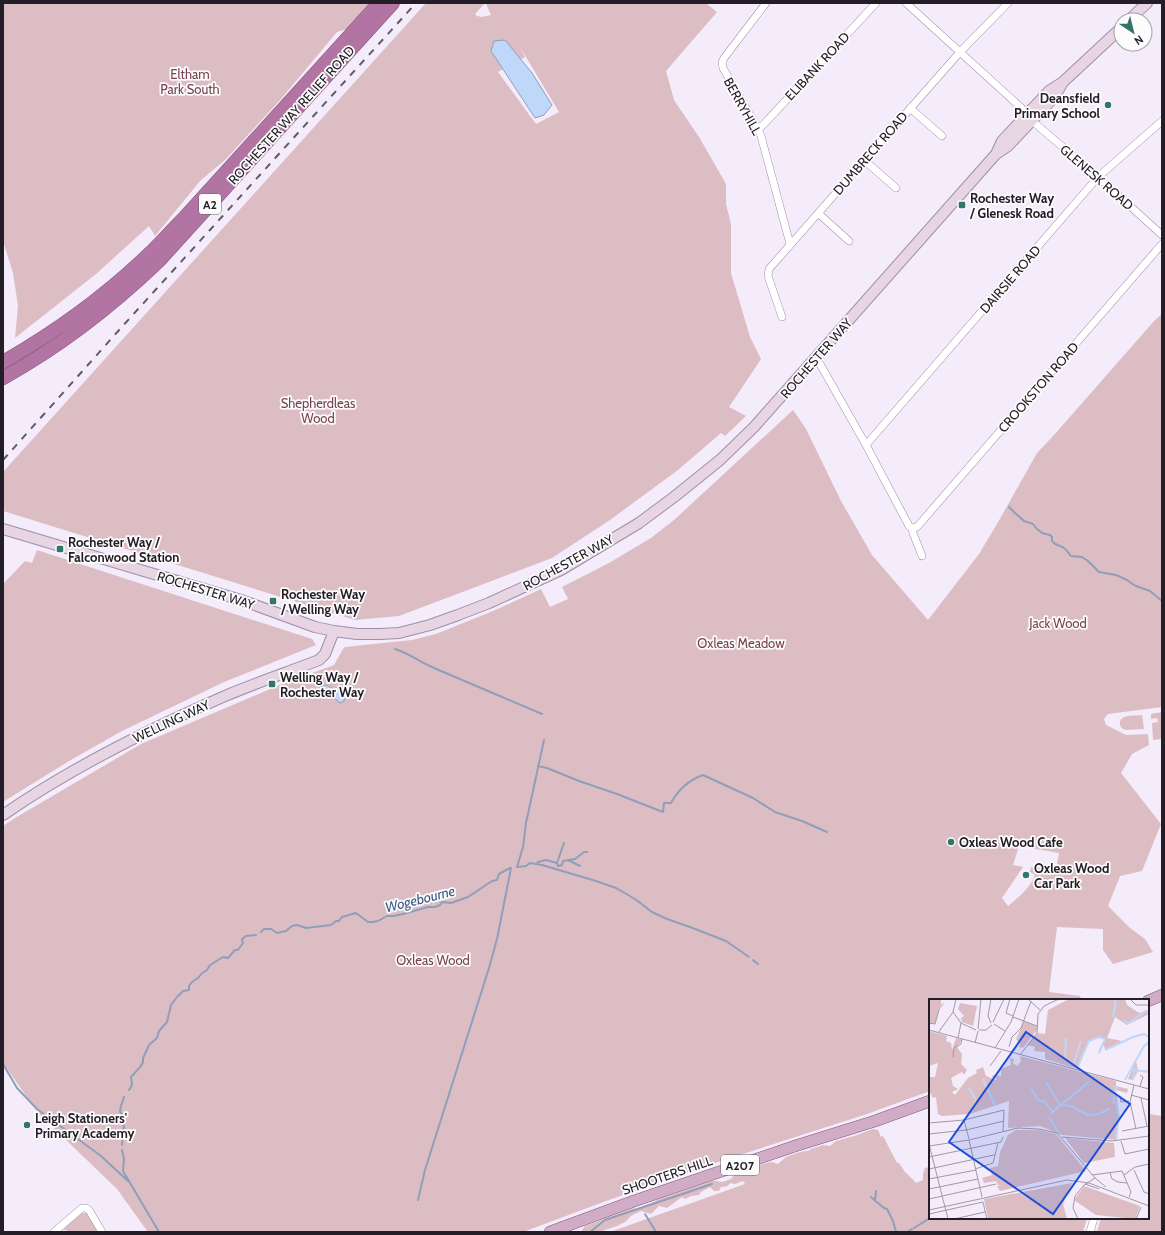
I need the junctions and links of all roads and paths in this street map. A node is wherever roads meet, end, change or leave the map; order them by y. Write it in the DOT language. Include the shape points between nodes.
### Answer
graph roads {
  1 [pos="379,3"];
  2 [pos="393,3"];
  3 [pos="766,3"];
  4 [pos="876,3"];
  5 [pos="906,3"];
  6 [pos="1008,3"];
  7 [pos="1147,3"];
  8 [pos="1137,12"];
  9 [pos="1113,35"];
  10 [pos="960,52"];
  11 [pos="910,108"];
  12 [pos="1029,116"];
  13 [pos="1162,121"];
  14 [pos="758,129"];
  15 [pos="942,136"];
  16 [pos="864,160"];
  17 [pos="1098,177"];
  18 [pos="896,188"];
  19 [pos="818,213"];
  20 [pos="1162,235"];
  21 [pos="849,241"];
  22 [pos="790,244"];
  23 [pos="1162,244"];
  24 [pos="782,317"];
  25 [pos="816,358"];
  26 [pos="3,362"];
  27 [pos="3,378"];
  28 [pos="866,445"];
  29 [pos="912,528"];
  30 [pos="3,529"];
  31 [pos="922,556"];
  32 [pos="334,632"];
  33 [pos="3,814"];
  34 [pos="1162,995"];
  35 [pos="1149,1002"];
  36 [pos="929,1101"];
  37 [pos="1094,1219"];
  38 [pos="57,1232"];
  39 [pos="102,1232"];
  40 [pos="550,1232"];
  41 [pos="1090,1232"];
  1 -- 26 [label="highway, ROCHESTER WAY RELIEF ROAD / A2" via="152,251 90,304"];
  2 -- 27 [label="highway, ROCHESTER WAY RELIEF ROAD / A2" via="137,282 74,334"];
  3 -- 14 [label="street, BERRYHILL" via="722,63 722,68"];
  4 -- 14 [label="street, ELIBANK ROAD"];
  5 -- 10 [label="street, GLENESK ROAD"];
  6 -- 10 [label="street, DUMBRECK ROAD"];
  7 -- 8 [label="street"];
  9 -- 12 [label="street, ROCHESTER WAY" via="1063,82 1049,91"];
  10 -- 11 [label="street, DUMBRECK ROAD"];
  10 -- 12 [label="street, GLENESK ROAD"];
  11 -- 15 [label="street"];
  11 -- 16 [label="street, DUMBRECK ROAD"];
  12 -- 17 [label="street, GLENESK ROAD"];
  12 -- 25 [label="street, ROCHESTER WAY" via="1002,141 996,154"];
  13 -- 17 [label="street, DAIRSIE ROAD"];
  14 -- 22 [label="street, BERRYHILL"];
  16 -- 18 [label="street"];
  16 -- 19 [label="street, DUMBRECK ROAD"];
  17 -- 20 [label="street, GLENESK ROAD"];
  17 -- 28 [label="street, DAIRSIE ROAD"];
  19 -- 21 [label="street"];
  19 -- 22 [label="street, DUMBRECK ROAD"];
  22 -- 24 [label="street, DUMBRECK ROAD" via="768,272"];
  23 -- 29 [label="street, CROOKSTON ROAD" via="917,527"];
  25 -- 28 [label="street"];
  25 -- 32 [label="street, ROCHESTER WAY" via="754,428 720,460 639,523 561,570 489,603 430,625 380,634"];
  28 -- 29 [label="street"];
  29 -- 31 [label="street"];
  30 -- 32 [label="street, ROCHESTER WAY" via="241,600"];
  32 -- 33 [label="street, WELLING WAY" via="325,654 319,660 225,696 131,740 75,770"];
  34 -- 35 [label="main road"];
  36 -- 40 [label="main road, SHOOTERS HILL / A207"];
  37 -- 41 [label="street"];
  38 -- 39 [label="street" via="78,1210 86,1208"];
}
